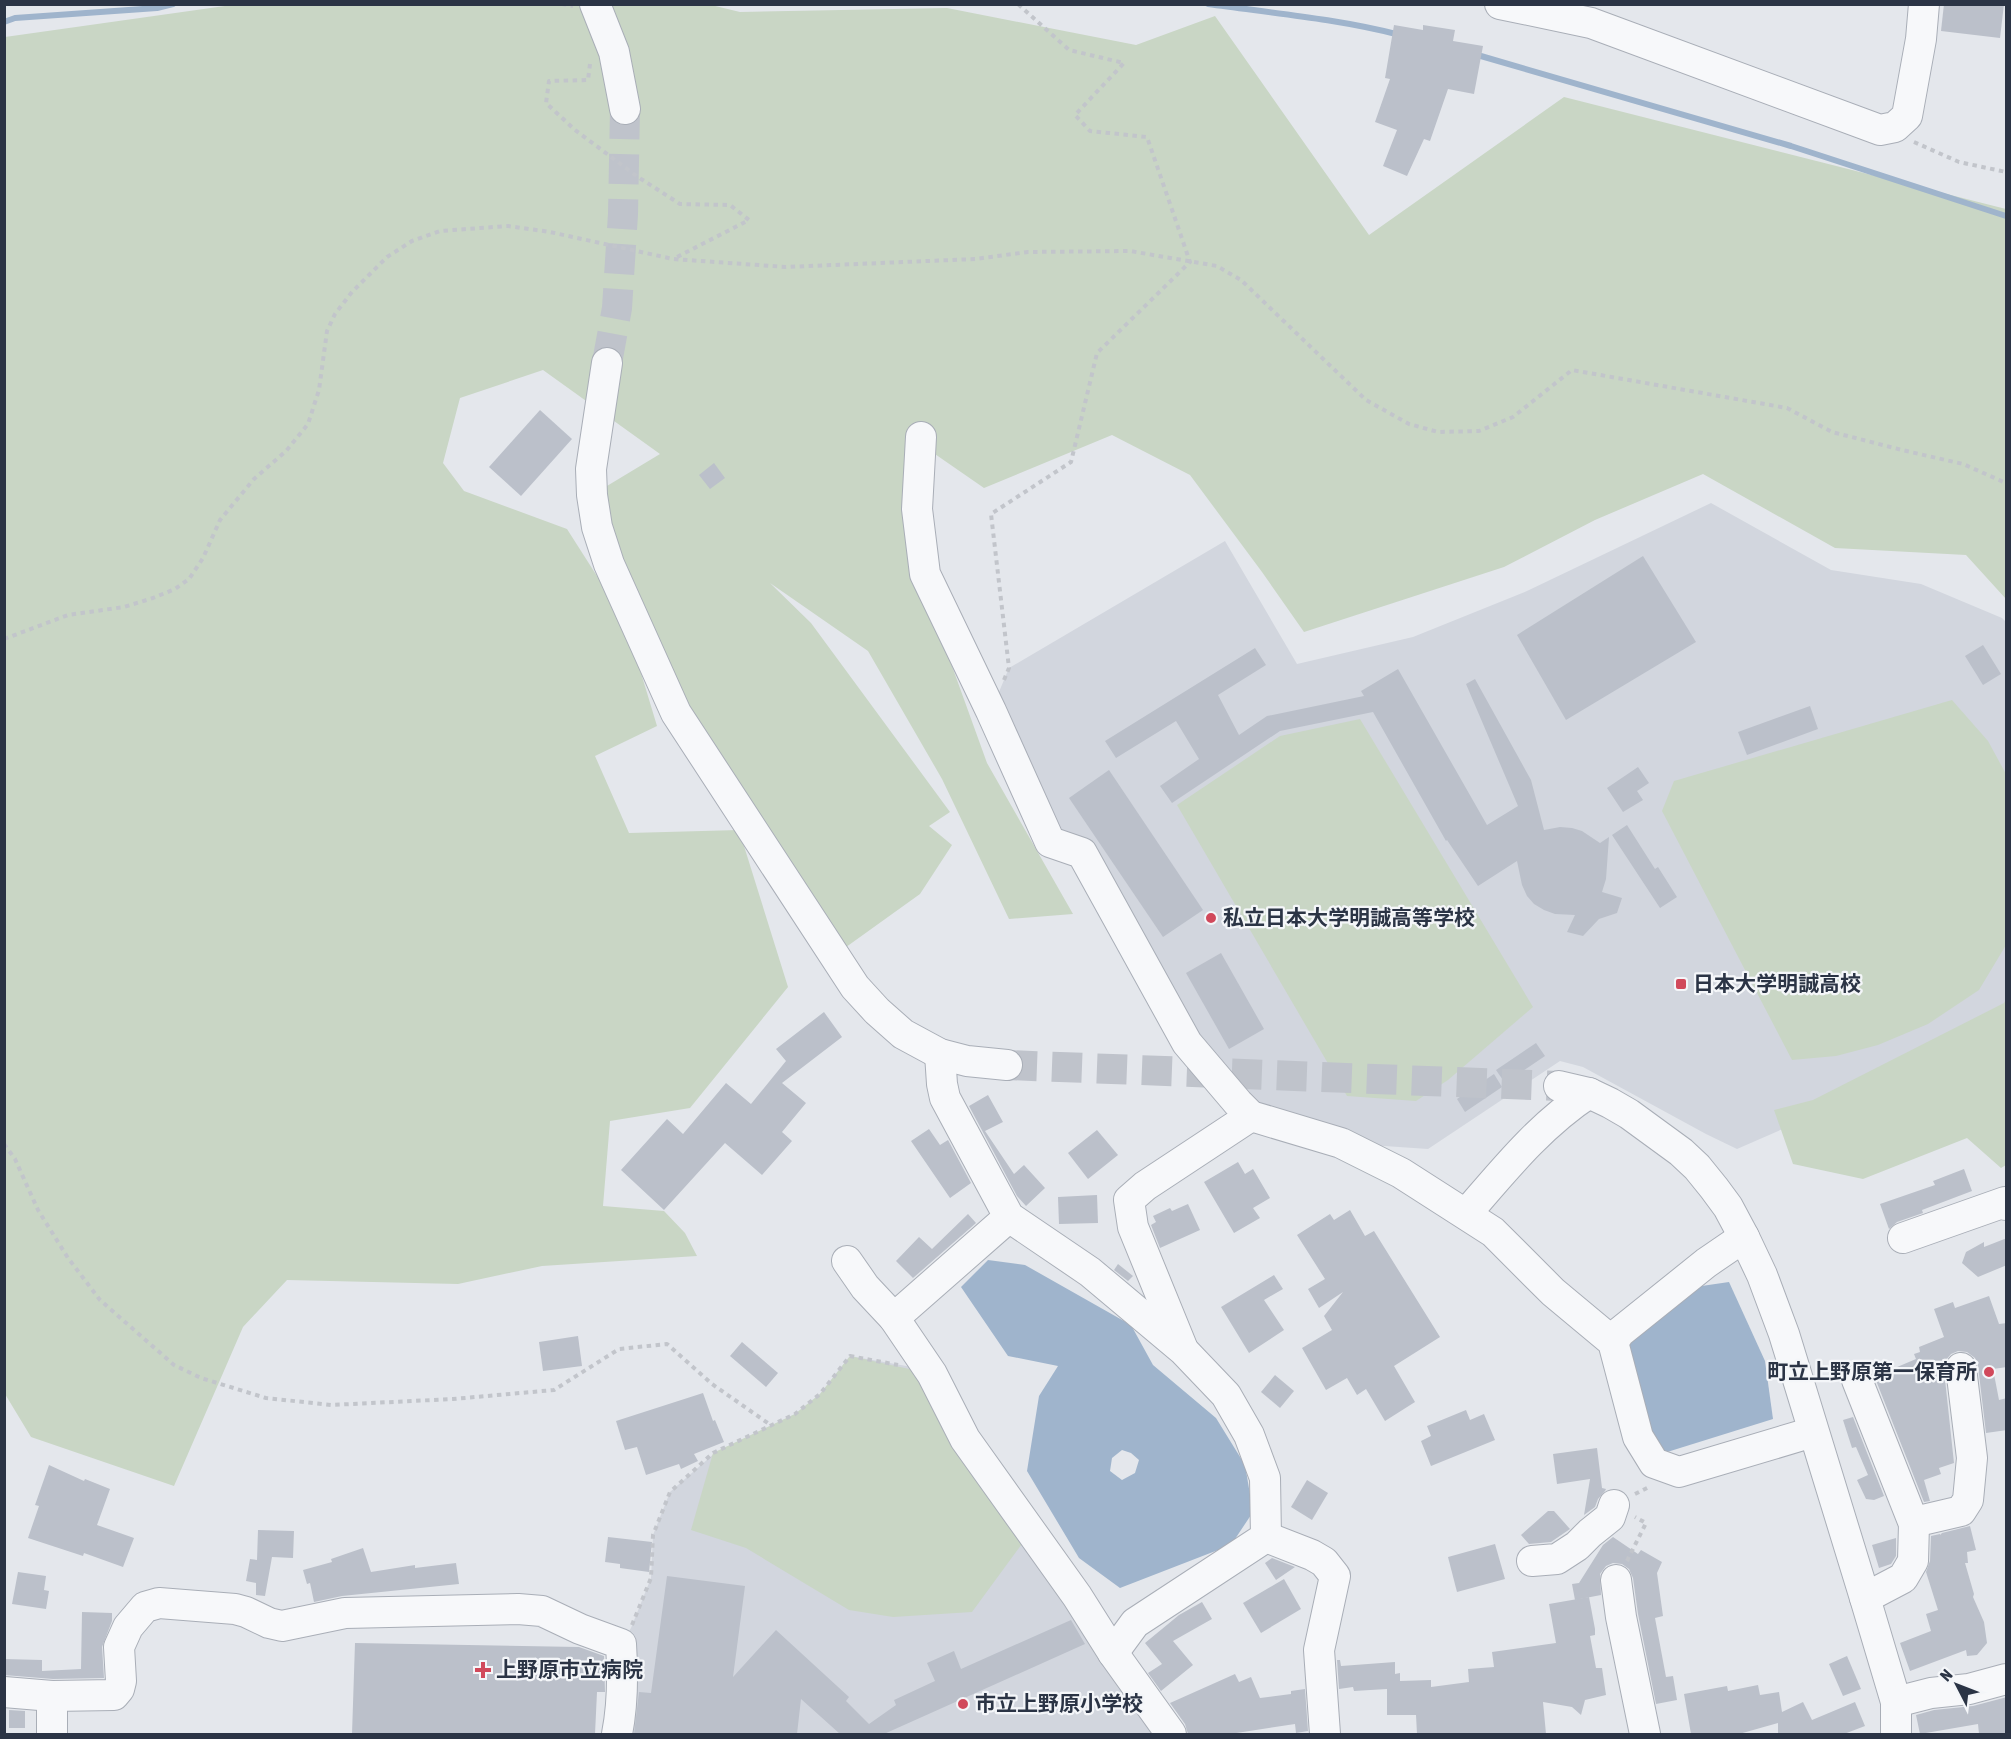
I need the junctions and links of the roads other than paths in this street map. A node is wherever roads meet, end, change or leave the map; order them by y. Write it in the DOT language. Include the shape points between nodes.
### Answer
graph roads {
  1 [pos="1500,4"];
  2 [pos="1924,4"];
  3 [pos="597,7"];
  4 [pos="1592,14"];
  5 [pos="625,109"];
  6 [pos="607,363"];
  7 [pos="921,436"];
  8 [pos="940,1054"];
  9 [pos="1007,1065"];
  10 [pos="1559,1086"];
  11 [pos="1589,1093"];
  12 [pos="1251,1116"];
  13 [pos="2007,1205"];
  14 [pos="1466,1214"];
  15 [pos="1010,1217"];
  16 [pos="1744,1237"];
  17 [pos="1903,1238"];
  18 [pos="847,1261"];
  19 [pos="894,1318"];
  20 [pos="1613,1342"];
  21 [pos="1183,1350"];
  22 [pos="1961,1368"];
  23 [pos="1857,1380"];
  24 [pos="1813,1432"];
  25 [pos="1614,1505"];
  26 [pos="1914,1522"];
  27 [pos="1266,1537"];
  28 [pos="1532,1561"];
  29 [pos="1616,1580"];
  30 [pos="1865,1598"];
  31 [pos="1113,1653"];
  32 [pos="2007,1679"];
  33 [pos="4,1692"];
  34 [pos="52,1696"];
  35 [pos="1896,1702"];
  36 [pos="52,1734"];
  37 [pos="617,1734"];
  38 [pos="1171,1734"];
  39 [pos="1325,1734"];
  40 [pos="1645,1734"];
  41 [pos="1896,1734"];
  1 -- 4 [label="street"];
  2 -- 4 [label="street" via="1907,116 1895,127 1880,130"];
  3 -- 5 [label="street" via="614,52"];
  6 -- 8 [label="street" via="591,469 597,527 609,564 676,713 855,987 903,1034"];
  7 -- 12 [label="street" via="916,509 925,574 1050,842 1082,853 1187,1043"];
  8 -- 9 [label="street"];
  8 -- 15 [label="street" via="945,1098"];
  10 -- 11 [label="street"];
  11 -- 14 [label="street" via="1519,1153"];
  11 -- 16 [label="street" via="1629,1114 1681,1152 1721,1198"];
  12 -- 14 [label="street" via="1341,1143 1401,1173"];
  12 -- 21 [label="street" via="1129,1200 1133,1227"];
  13 -- 17 [label="street" via="2005,1202"];
  14 -- 20 [label="street" via="1493,1232 1553,1292"];
  15 -- 19 [label="street"];
  15 -- 21 [label="street" via="1090,1272"];
  16 -- 20 [label="street" via="1706,1263 1620,1332"];
  16 -- 24 [label="street" via="1784,1334"];
  18 -- 19 [label="street"];
  19 -- 31 [label="street" via="929,1370 965,1439"];
  20 -- 24 [label="street" via="1638,1437 1654,1464 1678,1472"];
  21 -- 27 [label="street" via="1226,1395 1249,1436 1265,1478"];
  22 -- 26 [label="street" via="1972,1458 1968,1500 1961,1510"];
  23 -- 26 [label="street"];
  24 -- 30 [label="street"];
  25 -- 28 [label="street" via="1610,1517 1577,1546 1557,1559"];
  26 -- 30 [label="street" via="1913,1561 1903,1578"];
  27 -- 31 [label="street" via="1135,1623"];
  27 -- 39 [label="street" via="1312,1555 1335,1576 1319,1650"];
  29 -- 40 [label="street"];
  30 -- 35 [label="street"];
  31 -- 38 [label="street"];
  32 -- 35 [label="street"];
  33 -- 34 [label="street"];
  34 -- 36 [label="street"];
  34 -- 37 [label="street" via="114,1695 121,1682 119,1647 128,1627 145,1607 159,1603 235,1609 282,1626 345,1613 470,1608 542,1611 621,1644 623,1671"];
  35 -- 41 [label="street"];
}
